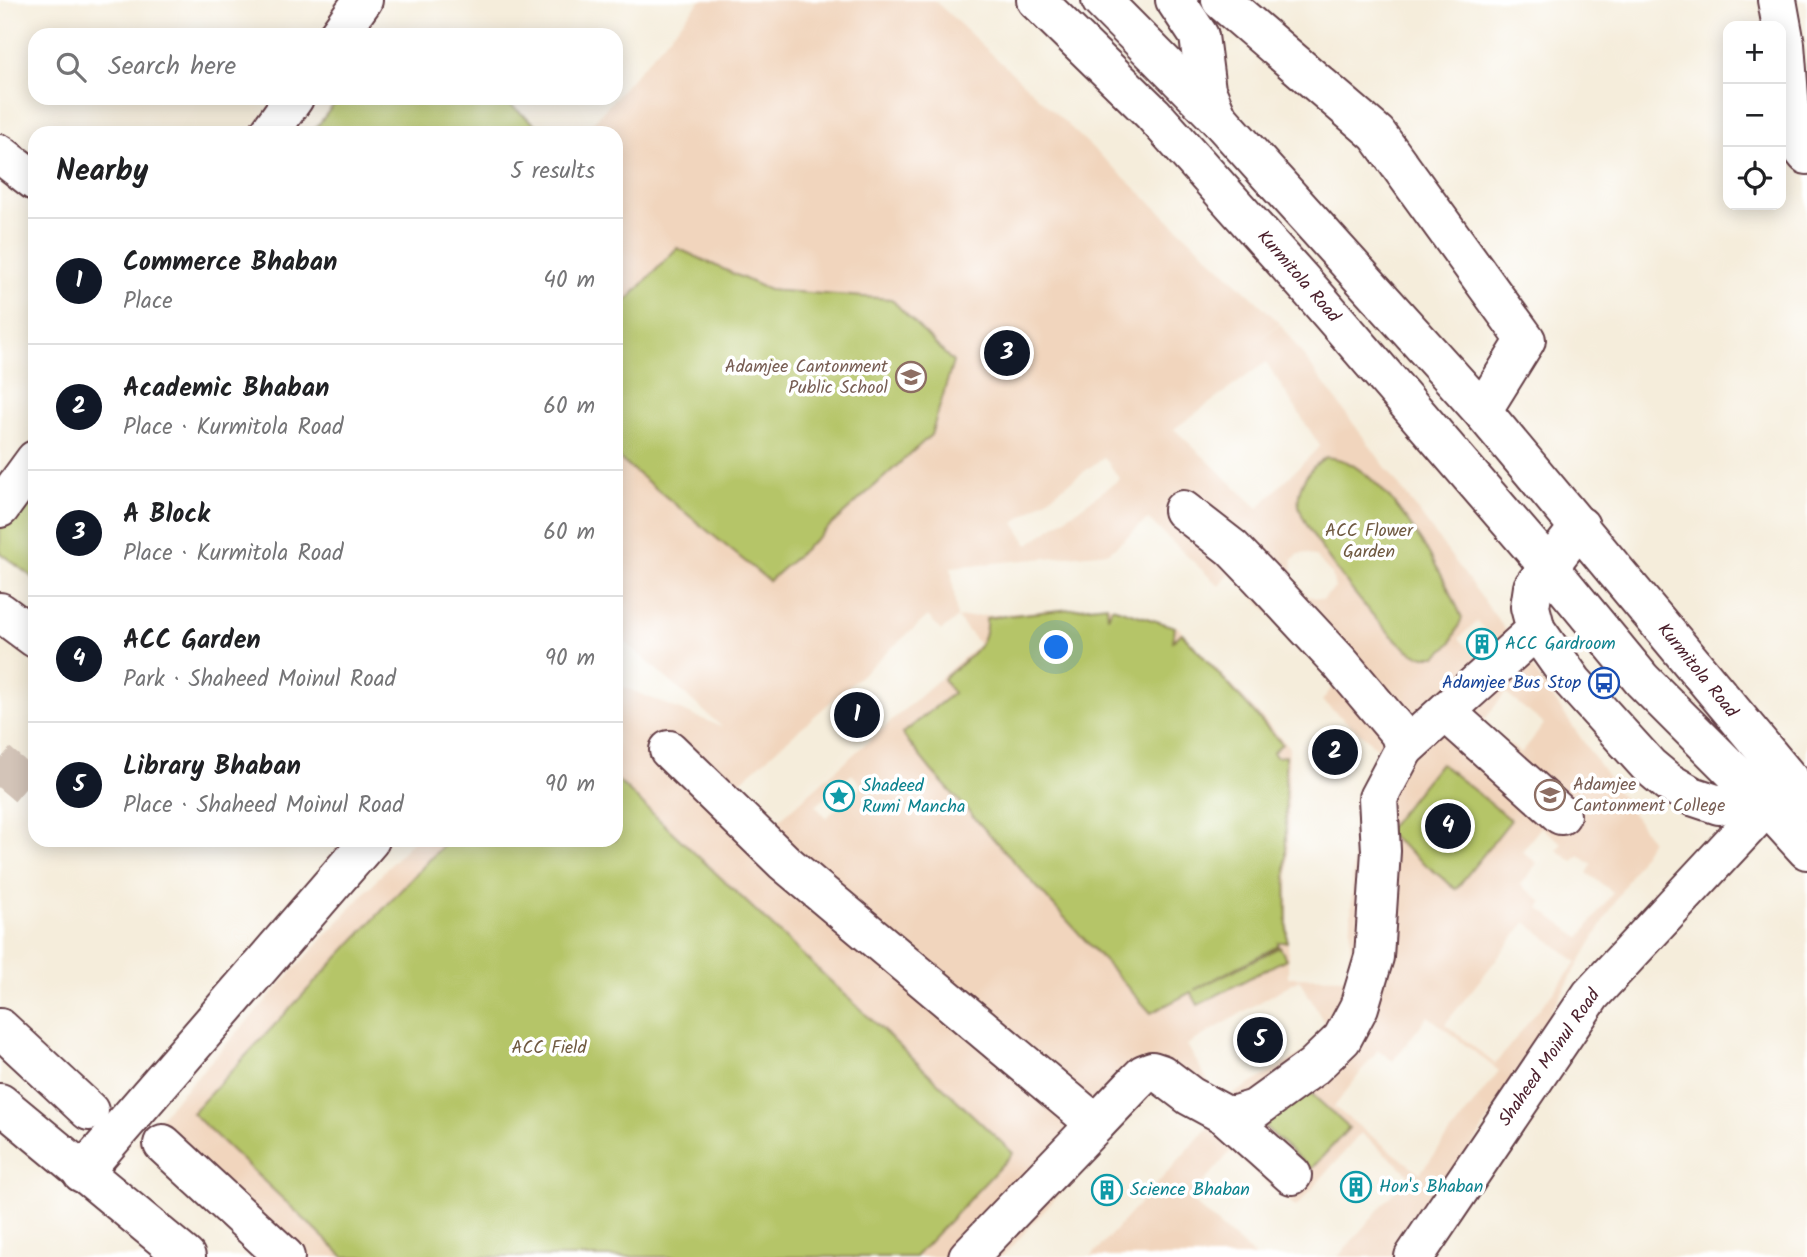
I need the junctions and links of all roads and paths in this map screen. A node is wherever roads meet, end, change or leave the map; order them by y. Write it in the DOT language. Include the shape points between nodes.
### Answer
graph roads {
  1 [pos="363,0"];
  2 [pos="1036,0"];
  3 [pos="1101,0"];
  4 [pos="1175,0"];
  5 [pos="1221,0"];
  6 [pos="1777,0"];
  7 [pos="343,28"];
  8 [pos="289,105"];
  9 [pos="1218,118"];
  10 [pos="274,126"];
  11 [pos="0,154"];
  12 [pos="1807,155"];
  13 [pos="28,176"];
  14 [pos="1482,411"];
  15 [pos="28,470"];
  16 [pos="0,509"];
  17 [pos="1183,510"];
  18 [pos="1580,526"];
  19 [pos="1548,566"];
  20 [pos="0,612"];
  21 [pos="1536,630"];
  22 [pos="28,633"];
  23 [pos="1446,712"];
  24 [pos="1404,749"];
  25 [pos="669,750"];
  26 [pos="1779,796"];
  27 [pos="1561,816"];
  28 [pos="364,847"];
  29 [pos="1807,850"];
  30 [pos="0,1028"];
  31 [pos="0,1103"];
  32 [pos="89,1111"];
  33 [pos="1225,1115"];
  34 [pos="1096,1124"];
  35 [pos="163,1144"];
  36 [pos="82,1173"];
  37 [pos="1292,1175"];
  38 [pos="186,1257"];
  39 [pos="285,1257"];
  40 [pos="968,1257"];
  41 [pos="1414,1257"];
  1 -- 7 [label="main road"];
  2 -- 19 [label="main road, Kurmitola Road" via="1153,114"];
  3 -- 9 [label="main road, Kurmitola Road"];
  4 -- 9 [label="main road, Kurmitola Road" via="1199,36 1206,90"];
  5 -- 14 [label="main road" via="1377,134 1526,340"];
  6 -- 12 [label="main road" via="1792,136"];
  8 -- 10 [label="main road"];
  9 -- 14 [label="main road, Kurmitola Road"];
  11 -- 13 [label="main road"];
  14 -- 18 [label="main road, Kurmitola Road"];
  15 -- 16 [label="main road"];
  17 -- 24 [label="main road" via="1232,548 1314,635 1389,720"];
  18 -- 19 [label="main road"];
  18 -- 26 [label="main road, Kurmitola Road"];
  19 -- 21 [label="main road" via="1532,587 1530,607"];
  19 -- 26 [label="main road, Kurmitola Road" via="1643,680"];
  20 -- 22 [label="main road"];
  21 -- 23 [label="main road"];
  21 -- 26 [label="main road" via="1573,682 1668,782 1719,805"];
  23 -- 24 [label="main road"];
  23 -- 27 [label="main road"];
  24 -- 33 [label="main road" via="1378,798 1381,851 1374,957 1359,1007 1342,1039 1313,1067 1255,1109"];
  25 -- 34 [label="main road" via="784,862"];
  26 -- 29 [label="main road, Kurmitola Road"];
  26 -- 41 [label="main road, Shaheed Moinul Road" via="1591,995"];
  28 -- 36 [label="main road"];
  30 -- 32 [label="main road"];
  31 -- 36 [label="main road"];
  33 -- 34 [label="main road" via="1152,1071"];
  33 -- 37 [label="main road"];
  34 -- 40 [label="main road"];
  35 -- 39 [label="main road"];
  36 -- 38 [label="main road"];
}
